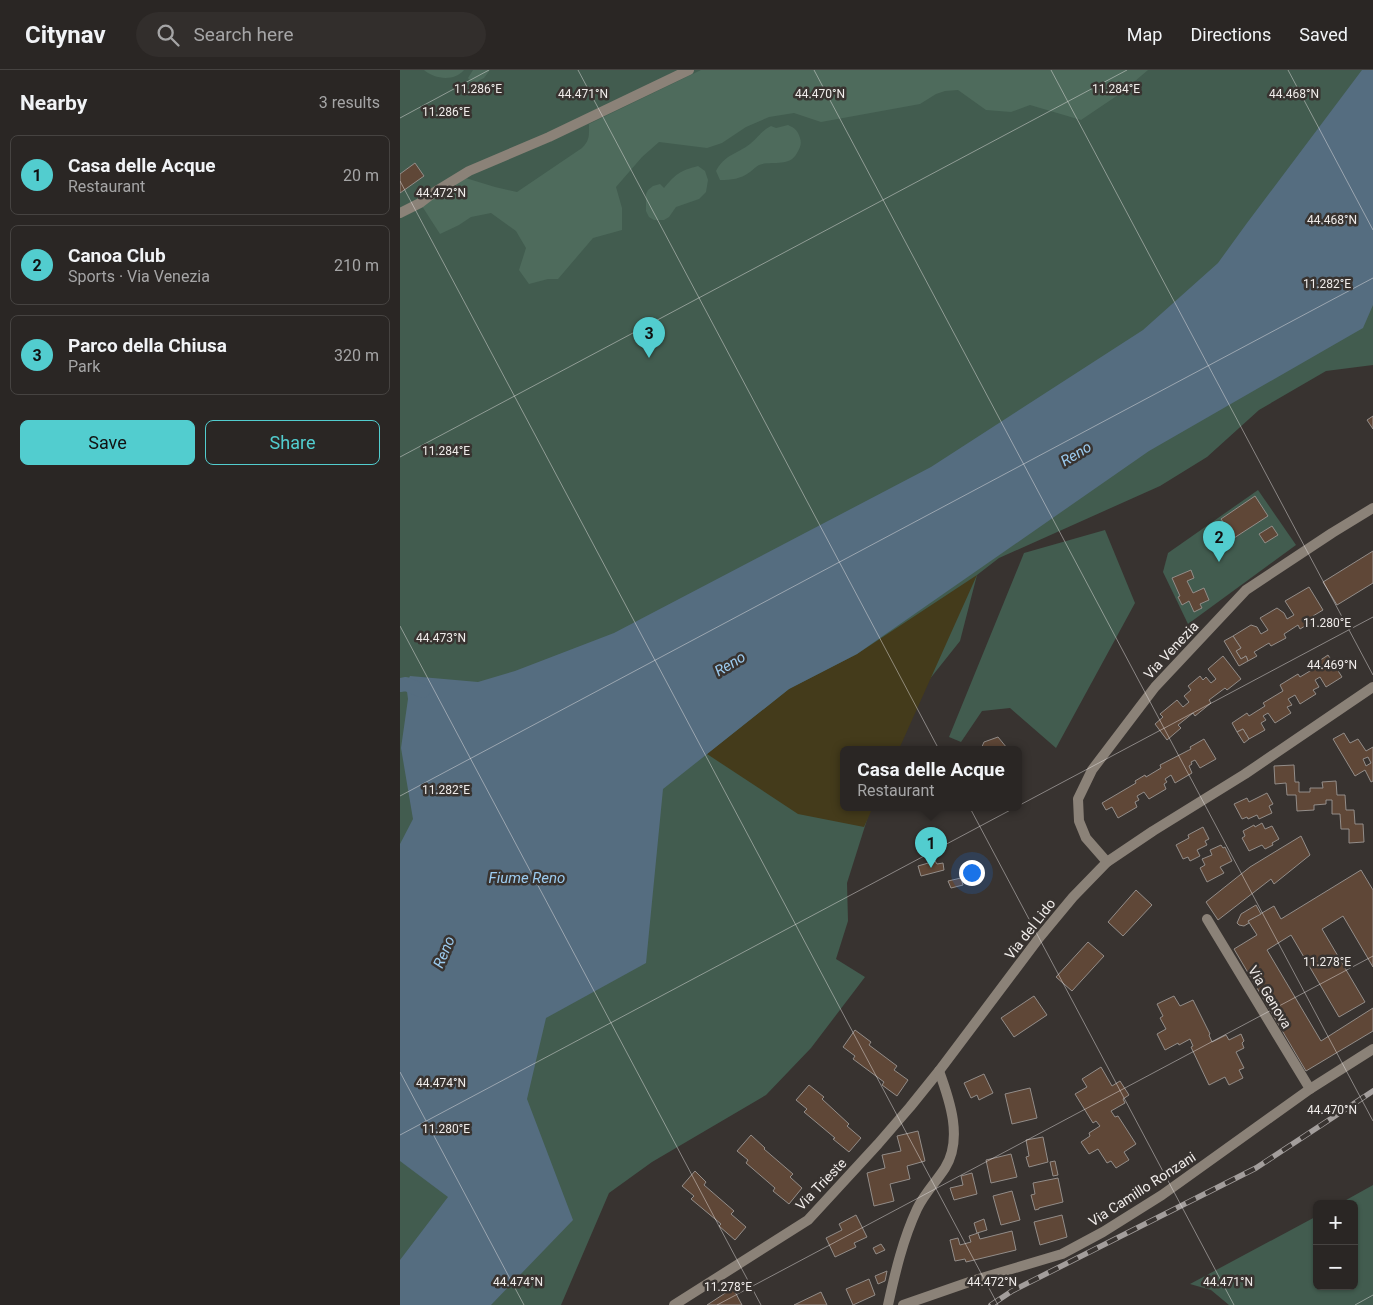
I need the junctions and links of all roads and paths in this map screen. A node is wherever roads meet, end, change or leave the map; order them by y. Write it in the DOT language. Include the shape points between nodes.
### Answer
graph roads {
  1 [pos="689,70"];
  2 [pos="400,213"];
  3 [pos="1373,508"];
  4 [pos="1373,687"];
  5 [pos="1107,862"];
  6 [pos="1206,919"];
  7 [pos="1373,1049"];
  8 [pos="939,1072"];
  9 [pos="1310,1089"];
  10 [pos="674,1305"];
  11 [pos="888,1305"];
  12 [pos="903,1305"];
  1 -- 2 [label="street" via="469,171"];
  3 -- 5 [label="street, Via Venezia" via="1246,590 1155,687 1092,770 1078,799 1079,821 1086,838"];
  4 -- 5 [label="street, Via del Lido"];
  5 -- 8 [label="street, Via del Lido" via="1039,938"];
  6 -- 9 [label="street, Via Genova"];
  7 -- 9 [label="street, Via Camillo Ronzani"];
  8 -- 10 [label="street, Via Trieste" via="808,1220"];
  8 -- 11 [label="street" via="953,1124 951,1157 917,1208"];
  9 -- 12 [label="street, Via Camillo Ronzani" via="1162,1195 1062,1254"];
}
